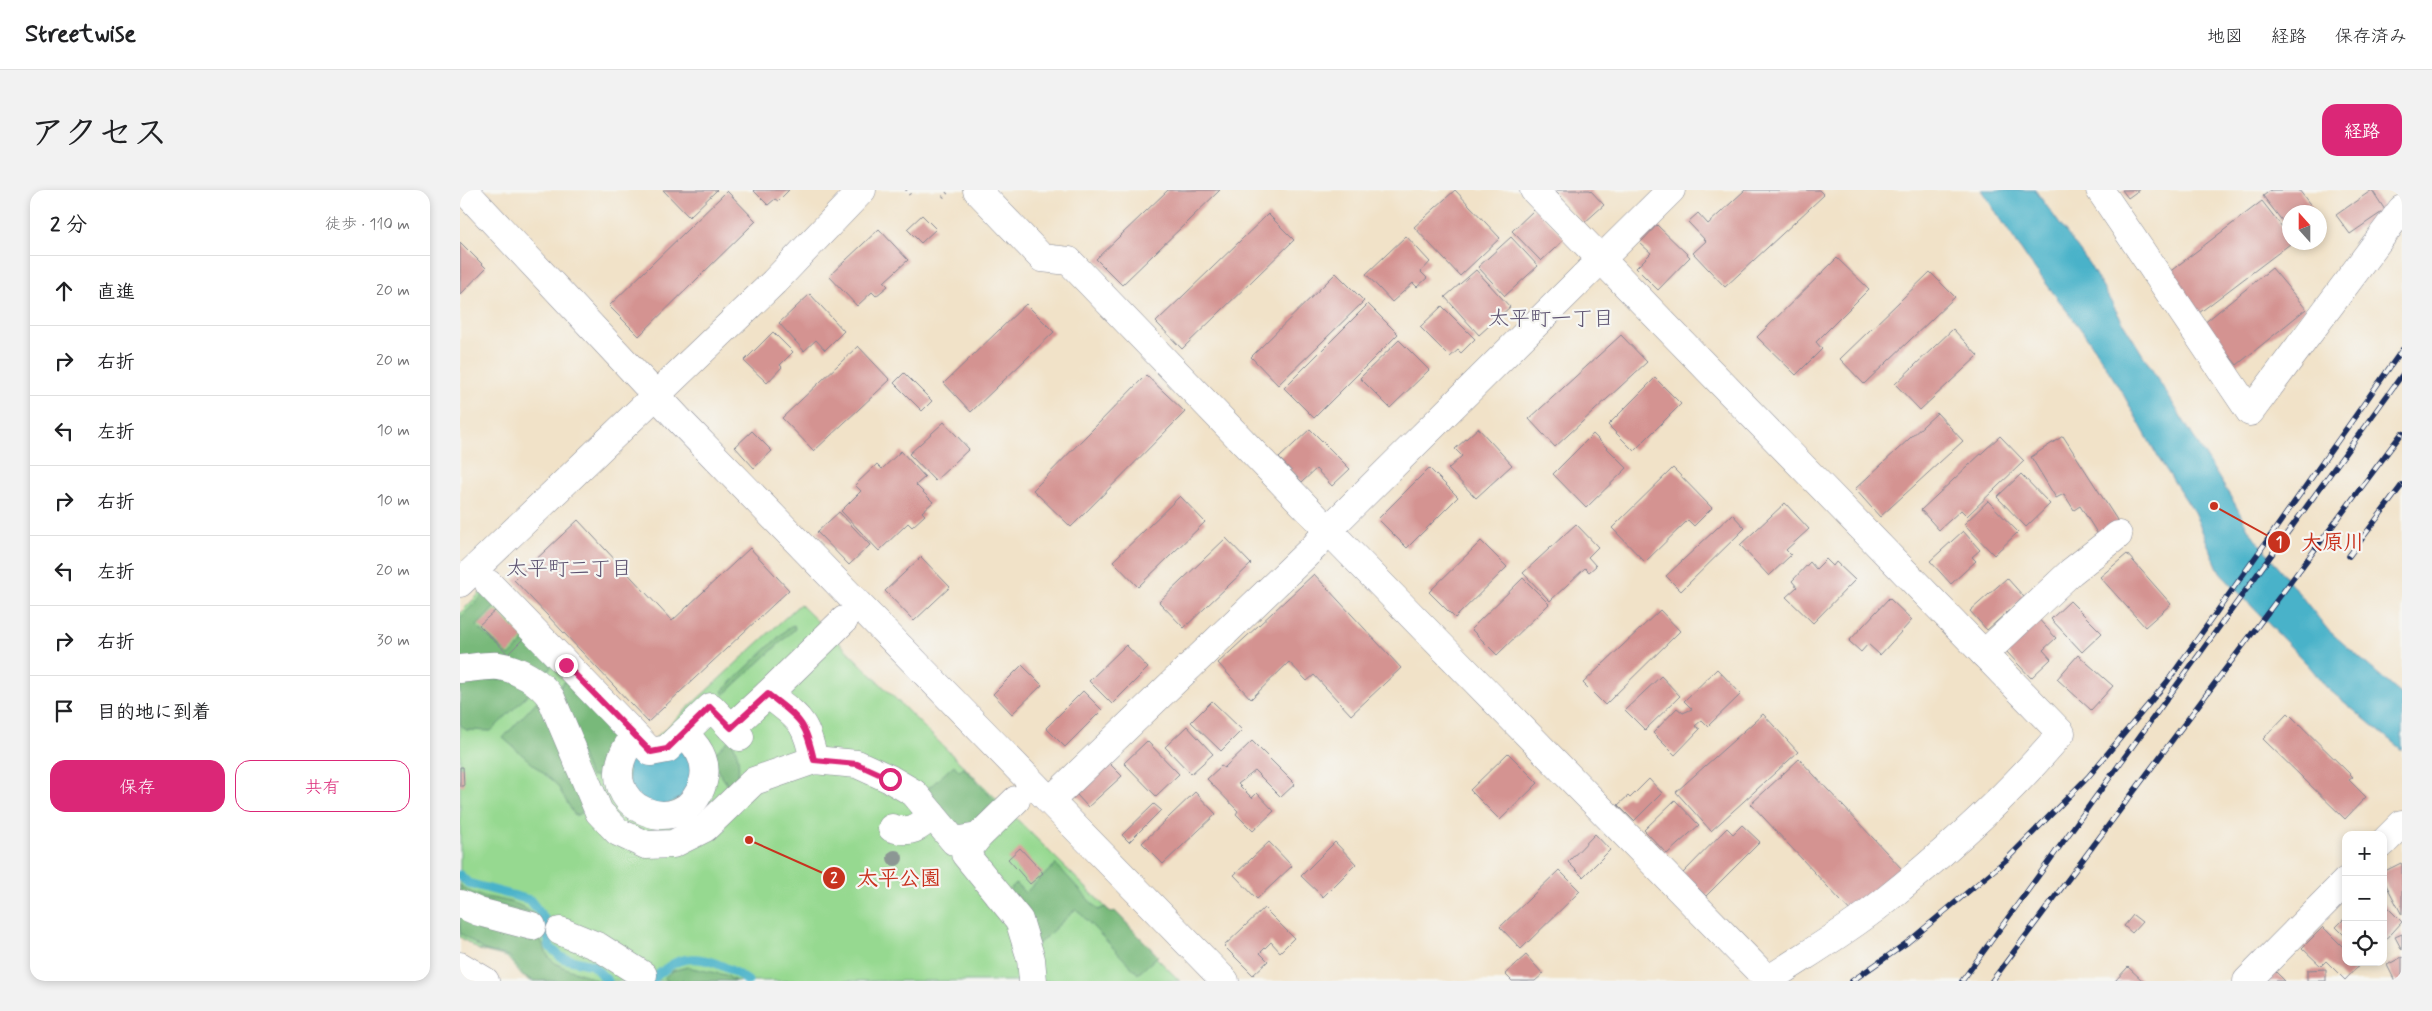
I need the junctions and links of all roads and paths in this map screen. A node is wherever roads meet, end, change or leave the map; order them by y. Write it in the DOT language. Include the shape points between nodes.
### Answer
graph roads {
  1 [pos="464,190"];
  2 [pos="862,190"];
  3 [pos="906,190"];
  4 [pos="950,190"];
  5 [pos="977,190"];
  6 [pos="1534,190"];
  7 [pos="1671,190"];
  8 [pos="2100,190"];
  9 [pos="910,195"];
  10 [pos="943,197"];
  11 [pos="2402,209"];
  12 [pos="1600,260"];
  13 [pos="655,394"];
  14 [pos="1328,530"];
  15 [pos="2118,535"];
  16 [pos="460,583"];
  17 [pos="489,584"];
  18 [pos="844,620"];
  19 [pos="1984,654"];
  20 [pos="566,665"];
  21 [pos="460,669"];
  22 [pos="544,688"];
  23 [pos="768,694"];
  24 [pos="688,738"];
  25 [pos="629,744"];
  26 [pos="814,760"];
  27 [pos="1016,800"];
  28 [pos="1050,801"];
  29 [pos="932,815"];
  30 [pos="892,828"];
  31 [pos="978,837"];
  32 [pos="2342,885"];
  33 [pos="460,904"];
  34 [pos="532,926"];
  35 [pos="560,931"];
  36 [pos="460,966"];
  37 [pos="643,975"];
  38 [pos="485,981"];
  39 [pos="1033,981"];
  40 [pos="1224,981"];
  41 [pos="2247,981"];
  1 -- 13 [label="street"];
  2 -- 13 [label="street" via="774,282"];
  3 -- 9 [label="path"];
  4 -- 10 [label="path"];
  5 -- 14 [label="street" via="1042,258 1069,261"];
  6 -- 12 [label="street"];
  7 -- 12 [label="street"];
  8 -- 11 [label="street" via="2250,412"];
  12 -- 14 [label="street"];
  12 -- 19 [label="street"];
  13 -- 16 [label="street"];
  13 -- 28 [label="street"];
  14 -- 19 [label="street" via="1768,980 1881,904 1984,815 2025,776 2061,733"];
  14 -- 28 [label="street"];
  15 -- 19 [label="street" via="2071,572"];
  17 -- 20 [label="street"];
  18 -- 23 [label="street"];
  20 -- 22 [label="street"];
  20 -- 23 [label="street" via="651,752 667,749 710,707 735,733"];
  21 -- 22 [label="street" via="499,666"];
  22 -- 26 [label="street" via="598,812 618,832 646,845 673,844 705,828 754,781"];
  23 -- 26 [label="street" via="800,719 808,734"];
  24 -- 25 [label="street" via="702,755 705,766 703,784 692,803 680,812 665,816 637,808 626,798 618,770 621,756"];
  26 -- 29 [label="street" via="857,764 890,779 914,793"];
  27 -- 31 [label="street"];
  28 -- 40 [label="street"];
  29 -- 30 [label="street" via="915,830"];
  29 -- 31 [label="street" via="954,841"];
  31 -- 39 [label="street" via="964,854 1019,920 1031,959"];
  32 -- 41 [label="street"];
  33 -- 34 [label="street"];
  35 -- 37 [label="street" via="599,947"];
  36 -- 38 [label="street"];
}
